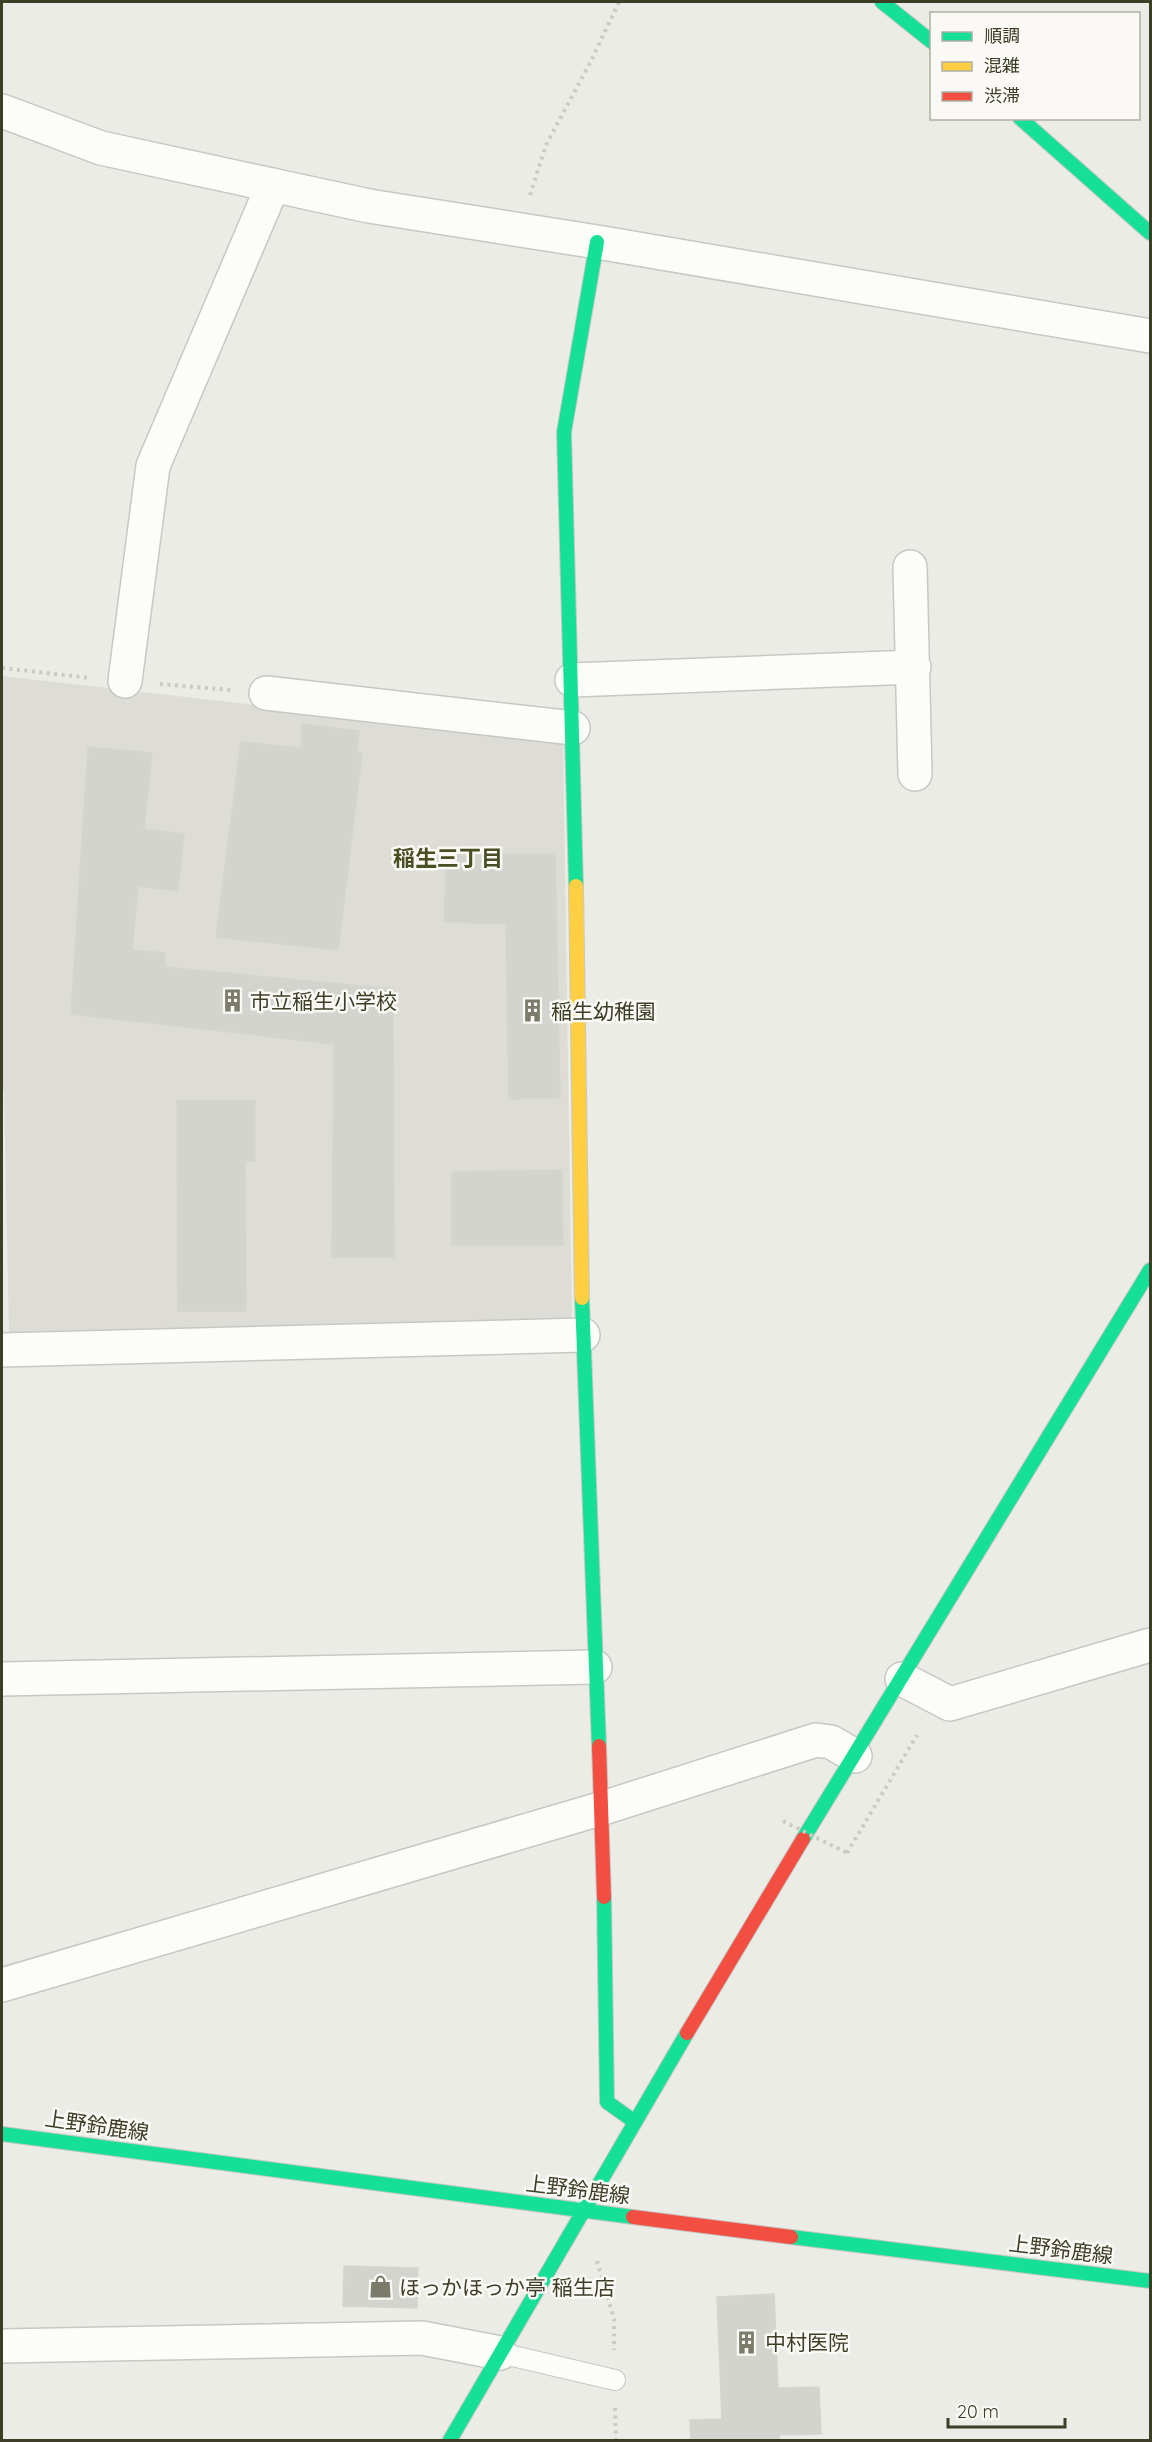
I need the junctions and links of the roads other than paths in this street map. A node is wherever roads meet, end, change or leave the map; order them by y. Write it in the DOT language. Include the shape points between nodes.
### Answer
graph roads {
  1 [pos="882,2"];
  2 [pos="930,40"];
  3 [pos="2,111"];
  4 [pos="1022,120"];
  5 [pos="273,185"];
  6 [pos="1150,233"];
  7 [pos="597,242"];
  8 [pos="1150,336"];
  9 [pos="910,567"];
  10 [pos="914,667"];
  11 [pos="572,680"];
  12 [pos="125,681"];
  13 [pos="266,693"];
  14 [pos="573,728"];
  15 [pos="915,774"];
  16 [pos="1150,1270"];
  17 [pos="583,1335"];
  18 [pos="2,1350"];
  19 [pos="1150,1645"];
  20 [pos="595,1667"];
  21 [pos="2,1679"];
  22 [pos="902,1679"];
  23 [pos="855,1756"];
  24 [pos="603,1808"];
  25 [pos="2,1985"];
  26 [pos="636,2122"];
  27 [pos="2,2133"];
  28 [pos="582,2211"];
  29 [pos="1150,2281"];
  30 [pos="2,2346"];
  31 [pos="500,2353"];
  32 [pos="615,2380"];
  33 [pos="450,2440"];
  1 -- 2 [label="street"];
  3 -- 5 [label="street" via="101,147"];
  4 -- 6 [label="street"];
  5 -- 7 [label="street" via="369,206"];
  5 -- 12 [label="street" via="153,466"];
  7 -- 8 [label="street"];
  7 -- 11 [label="street" via="564,432"];
  9 -- 10 [label="street"];
  10 -- 11 [label="street"];
  10 -- 15 [label="street"];
  11 -- 14 [label="street"];
  13 -- 14 [label="street"];
  14 -- 17 [label="street"];
  16 -- 22 [label="street"];
  17 -- 18 [label="street"];
  17 -- 20 [label="street"];
  19 -- 22 [label="street" via="950,1704"];
  20 -- 21 [label="street"];
  20 -- 24 [label="street"];
  22 -- 23 [label="street"];
  23 -- 24 [label="street" via="831,1742 816,1740"];
  23 -- 26 [label="street"];
  24 -- 25 [label="street"];
  24 -- 26 [label="street" via="607,2102"];
  26 -- 28 [label="street"];
  27 -- 28 [label="street, 上野鈴鹿線"];
  28 -- 29 [label="street, 上野鈴鹿線"];
  28 -- 31 [label="street"];
  30 -- 31 [label="street" via="422,2338"];
  31 -- 32 [label="lane"];
  31 -- 33 [label="street"];
}
